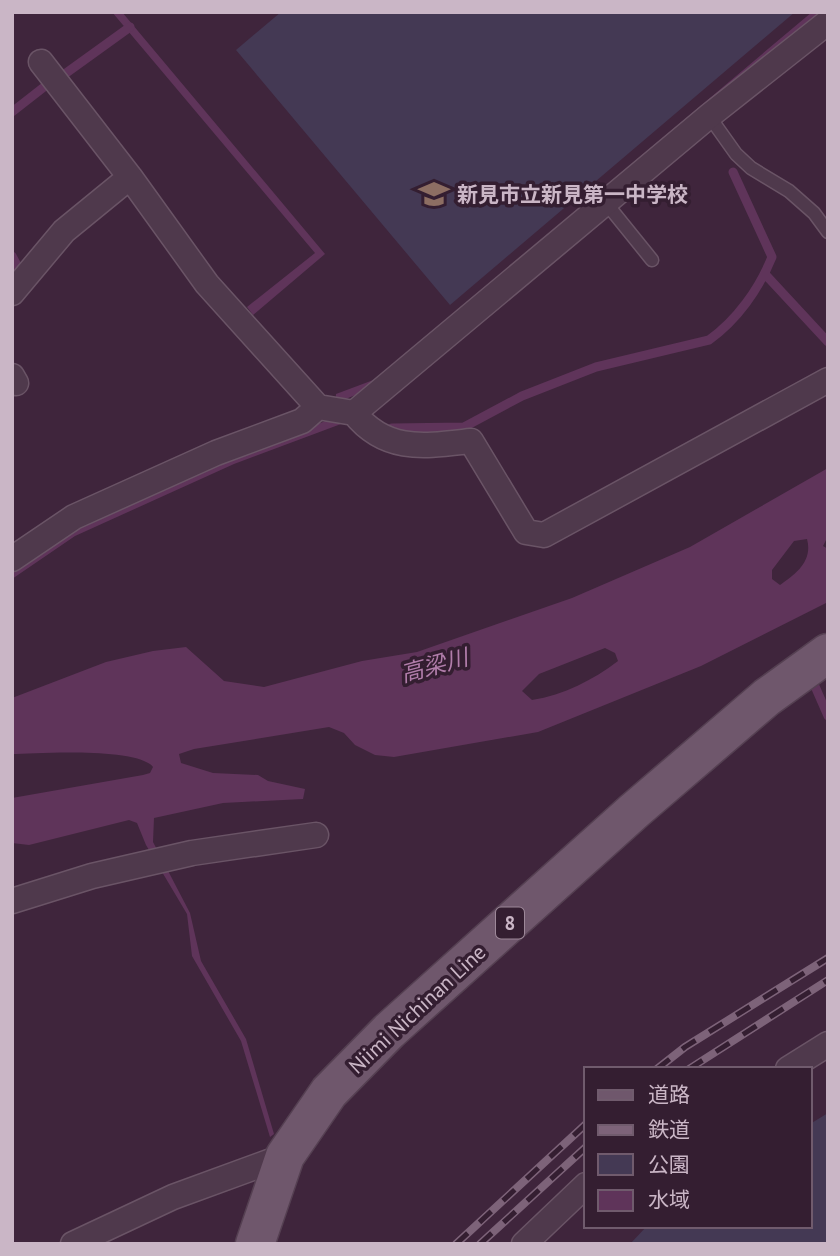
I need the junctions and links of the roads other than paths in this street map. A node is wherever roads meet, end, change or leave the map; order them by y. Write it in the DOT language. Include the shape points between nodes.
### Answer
graph roads {
  1 [pos="828,22"];
  2 [pos="41,62"];
  3 [pos="709,116"];
  4 [pos="130,177"];
  5 [pos="606,203"];
  6 [pos="828,232"];
  7 [pos="652,260"];
  8 [pos="12,293"];
  9 [pos="828,380"];
  10 [pos="318,407"];
  11 [pos="354,413"];
  12 [pos="12,559"];
  13 [pos="828,653"];
  14 [pos="316,835"];
  15 [pos="12,901"];
  16 [pos="828,1044"];
  17 [pos="791,1067"];
  18 [pos="285,1156"];
  19 [pos="584,1187"];
  20 [pos="73,1244"];
  21 [pos="255,1244"];
  22 [pos="524,1244"];
  1 -- 3 [label="street"];
  2 -- 4 [label="street"];
  3 -- 5 [label="street"];
  3 -- 6 [label="lane" via="736,154 814,212"];
  4 -- 8 [label="street" via="64,231"];
  4 -- 10 [label="street" via="207,284"];
  5 -- 7 [label="lane"];
  5 -- 11 [label="street"];
  9 -- 11 [label="street" via="544,535 526,532 471,441 415,444 380,439"];
  10 -- 11 [label="street"];
  10 -- 12 [label="street" via="302,421 216,453 74,517"];
  13 -- 18 [label="main road, Niimi Nichinan Line / 8" via="766,697 389,1031 329,1092"];
  14 -- 15 [label="street" via="192,853 92,876"];
  16 -- 17 [label="street"];
  18 -- 20 [label="street" via="173,1197"];
  18 -- 21 [label="main road, Niimi Nichinan Line / 8"];
  19 -- 22 [label="street"];
}
